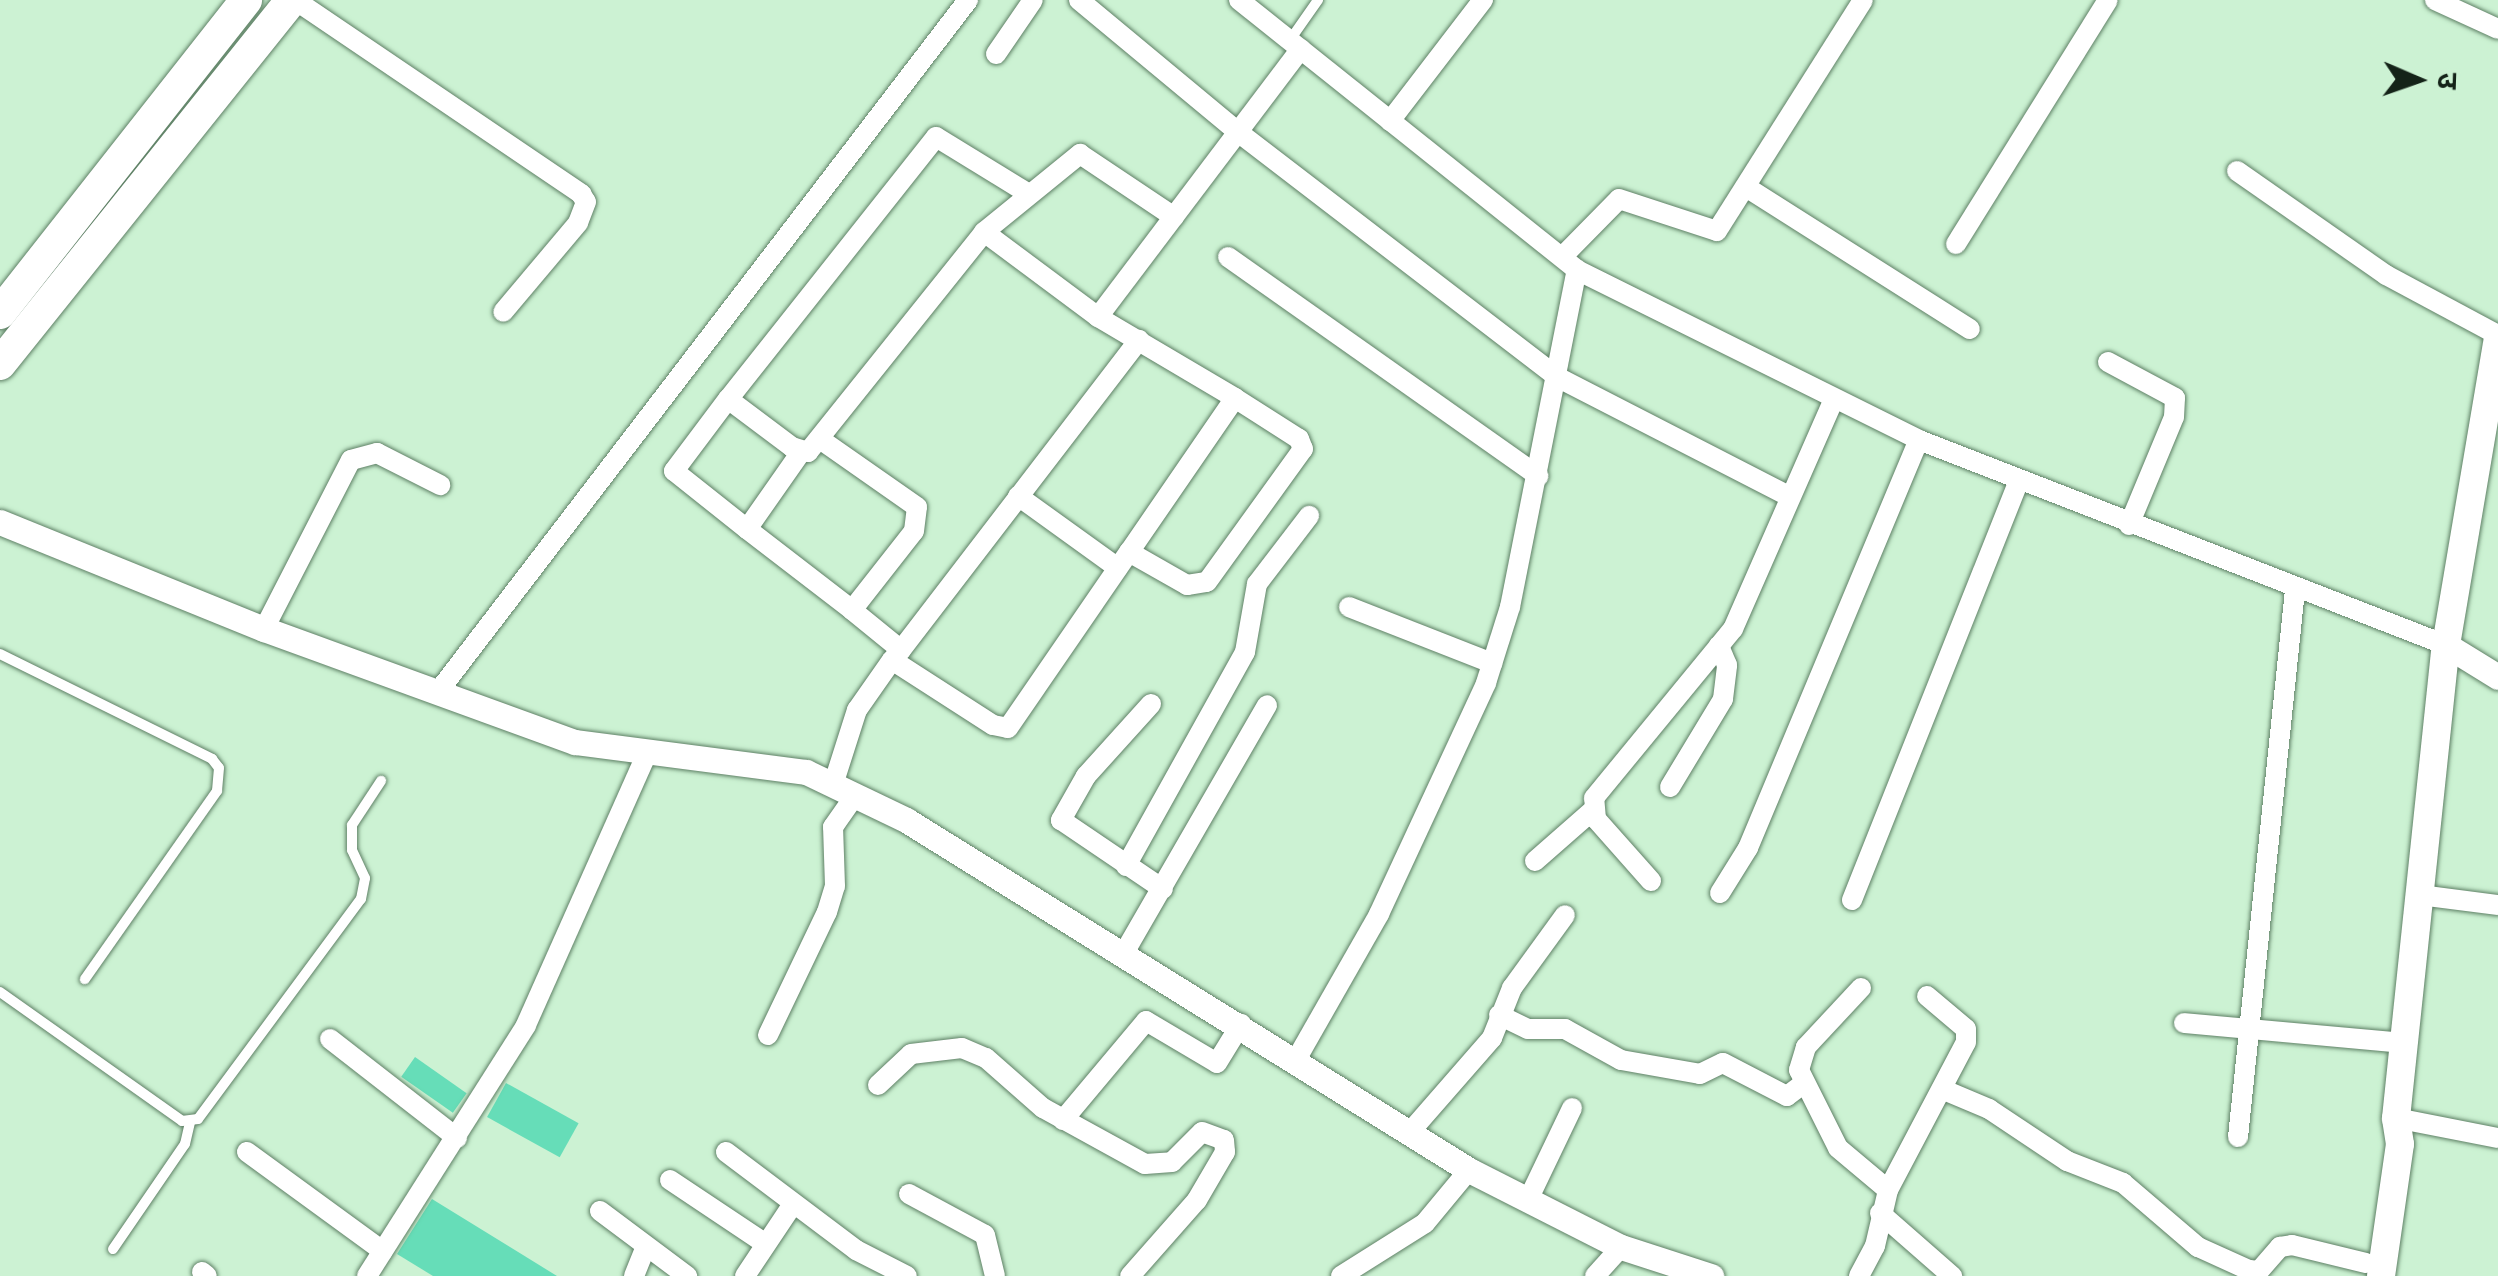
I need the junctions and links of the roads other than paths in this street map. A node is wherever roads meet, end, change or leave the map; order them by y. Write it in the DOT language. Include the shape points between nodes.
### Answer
graph roads {
  1 [pos="246,0"];
  2 [pos="293,0"];
  3 [pos="968,0"];
  4 [pos="1033,0"];
  5 [pos="1079,0"];
  6 [pos="1239,0"];
  7 [pos="1318,0"];
  8 [pos="1483,0"];
  9 [pos="1863,0"];
  10 [pos="2108,0"];
  11 [pos="2435,0"];
  12 [pos="223,28"];
  13 [pos="2498,30"];
  14 [pos="1296,45"];
  15 [pos="251,51"];
  16 [pos="996,54"];
  17 [pos="186,74"];
  18 [pos="214,96"];
  19 [pos="1390,120"];
  20 [pos="1238,132"];
  21 [pos="2237,171"];
  22 [pos="1746,187"];
  23 [pos="1028,194"];
  24 [pos="1174,217"];
  25 [pos="984,232"];
  26 [pos="1956,244"];
  27 [pos="1228,258"];
  28 [pos="1570,264"];
  29 [pos="503,312"];
  30 [pos="0,313"];
  31 [pos="1098,317"];
  32 [pos="1970,329"];
  33 [pos="2498,337"];
  34 [pos="1139,340"];
  35 [pos="2108,362"];
  36 [pos="0,364"];
  37 [pos="1558,377"];
  38 [pos="728,398"];
  39 [pos="1235,398"];
  40 [pos="1832,401"];
  41 [pos="820,439"];
  42 [pos="1919,440"];
  43 [pos="801,452"];
  44 [pos="1538,476"];
  45 [pos="2019,481"];
  46 [pos="440,485"];
  47 [pos="1018,496"];
  48 [pos="1790,497"];
  49 [pos="1309,516"];
  50 [pos="0,522"];
  51 [pos="2130,525"];
  52 [pos="747,529"];
  53 [pos="1124,560"];
  54 [pos="2294,590"];
  55 [pos="1349,607"];
  56 [pos="852,610"];
  57 [pos="264,629"];
  58 [pos="2446,644"];
  59 [pos="1720,646"];
  60 [pos="0,654"];
  61 [pos="896,655"];
  62 [pos="1492,664"];
  63 [pos="2498,677"];
  64 [pos="438,692"];
  65 [pos="1150,704"];
  66 [pos="1267,705"];
  67 [pos="646,755"];
  68 [pos="382,780"];
  69 [pos="1670,788"];
  70 [pos="844,790"];
  71 [pos="1594,810"];
  72 [pos="1535,860"];
  73 [pos="1126,866"];
  74 [pos="1651,881"];
  75 [pos="1163,889"];
  76 [pos="1720,894"];
  77 [pos="2420,895"];
  78 [pos="1852,900"];
  79 [pos="2498,905"];
  80 [pos="1565,915"];
  81 [pos="1124,953"];
  82 [pos="85,978"];
  83 [pos="1861,988"];
  84 [pos="0,992"];
  85 [pos="1927,996"];
  86 [pos="1499,1014"];
  87 [pos="2184,1023"];
  88 [pos="1241,1024"];
  89 [pos="2249,1029"];
  90 [pos="768,1036"];
  91 [pos="330,1039"];
  92 [pos="2405,1043"];
  93 [pos="1297,1058"];
  94 [pos="1803,1084"];
  95 [pos="878,1085"];
  96 [pos="1944,1090"];
  97 [pos="1572,1108"];
  98 [pos="2396,1118"];
  99 [pos="1063,1120"];
  100 [pos="190,1122"];
  101 [pos="1410,1132"];
  102 [pos="2238,1136"];
  103 [pos="457,1138"];
  104 [pos="2498,1138"];
  105 [pos="247,1152"];
  106 [pos="726,1152"];
  107 [pos="1469,1170"];
  108 [pos="670,1180"];
  109 [pos="1888,1190"];
  110 [pos="908,1194"];
  111 [pos="1528,1200"];
  112 [pos="793,1204"];
  113 [pos="600,1211"];
  114 [pos="1880,1213"];
  115 [pos="766,1244"];
  116 [pos="646,1246"];
  117 [pos="1621,1247"];
  118 [pos="113,1249"];
  119 [pos="383,1251"];
  120 [pos="2370,1272"];
  121 [pos="367,1276"];
  122 [pos="634,1276"];
  123 [pos="687,1276"];
  124 [pos="745,1276"];
  125 [pos="906,1276"];
  126 [pos="995,1276"];
  127 [pos="1130,1276"];
  128 [pos="1341,1276"];
  129 [pos="1595,1276"];
  130 [pos="1711,1276"];
  131 [pos="1859,1276"];
  132 [pos="1952,1276"];
  1 -- 12 [label="highway"];
  2 -- 15 [label="highway"];
  2 -- 29 [label="street" via="582,194 586,202 578,223"];
  3 -- 64 [label="street"];
  4 -- 16 [label="street"];
  5 -- 20 [label="street"];
  6 -- 14 [label="street"];
  7 -- 14 [label="lane"];
  8 -- 19 [label="street"];
  9 -- 22 [label="street"];
  10 -- 26 [label="street"];
  11 -- 13 [label="street"];
  12 -- 15 [label="highway"];
  12 -- 17 [label="highway"];
  14 -- 19 [label="street"];
  14 -- 20 [label="street"];
  15 -- 18 [label="highway"];
  17 -- 18 [label="highway"];
  17 -- 30 [label="highway"];
  18 -- 36 [label="highway"];
  19 -- 28 [label="street"];
  20 -- 24 [label="street"];
  20 -- 37 [label="street"];
  21 -- 33 [label="street" via="2395,281"];
  22 -- 28 [label="street" via="1717,231 1618,199"];
  22 -- 32 [label="street"];
  23 -- 24 [label="street" via="1086,154"];
  23 -- 25 [label="street"];
  23 -- 38 [label="street" via="936,137"];
  24 -- 31 [label="street"];
  25 -- 31 [label="street"];
  25 -- 41 [label="street"];
  27 -- 44 [label="street"];
  28 -- 37 [label="street"];
  28 -- 40 [label="street"];
  31 -- 34 [label="street"];
  33 -- 58 [label="main road"];
  34 -- 39 [label="street"];
  34 -- 47 [label="street"];
  35 -- 51 [label="street" via="2175,398 2174,417"];
  37 -- 44 [label="street"];
  37 -- 48 [label="street"];
  38 -- 43 [label="street"];
  38 -- 52 [label="street" via="674,470"];
  39 -- 53 [label="street"];
  39 -- 53 [label="street" via="1299,438 1304,449 1207,582 1187,585"];
  40 -- 42 [label="street"];
  40 -- 48 [label="street"];
  41 -- 43 [label="street"];
  41 -- 56 [label="street" via="917,508 914,531"];
  42 -- 45 [label="street"];
  42 -- 76 [label="street" via="1748,848"];
  43 -- 52 [label="street"];
  44 -- 62 [label="street"];
  45 -- 51 [label="street"];
  45 -- 78 [label="street"];
  46 -- 57 [label="street" via="377,453 352,460"];
  47 -- 53 [label="street"];
  47 -- 61 [label="street"];
  48 -- 59 [label="street" via="1746,604"];
  49 -- 73 [label="street" via="1257,584 1246,652"];
  50 -- 57 [label="street"];
  51 -- 54 [label="street"];
  52 -- 56 [label="street"];
  53 -- 61 [label="street" via="1008,728 993,726"];
  54 -- 58 [label="street"];
  54 -- 89 [label="street"];
  55 -- 62 [label="street"];
  56 -- 61 [label="street"];
  57 -- 64 [label="street"];
  58 -- 63 [label="street"];
  58 -- 77 [label="main road"];
  59 -- 69 [label="street" via="1727,665 1723,699"];
  59 -- 71 [label="street" via="1600,784"];
  60 -- 82 [label="lane" via="219,768 217,791"];
  61 -- 70 [label="street" via="857,710"];
  62 -- 93 [label="street" via="1379,914"];
  64 -- 67 [label="street" via="574,742"];
  65 -- 73 [label="street" via="1061,814 1066,826"];
  66 -- 75 [label="street"];
  67 -- 70 [label="street" via="750,761"];
  67 -- 103 [label="street" via="546,986"];
  68 -- 100 [label="lane" via="352,825 352,850 365,878 360,899"];
  70 -- 81 [label="street"];
  70 -- 90 [label="street" via="833,827 835,886 827,912"];
  71 -- 72 [label="street"];
  71 -- 74 [label="street"];
  73 -- 75 [label="street"];
  75 -- 81 [label="street"];
  77 -- 79 [label="street"];
  77 -- 92 [label="main road"];
  80 -- 86 [label="street"];
  81 -- 88 [label="street"];
  83 -- 94 [label="street" via="1806,1047"];
  84 -- 100 [label="lane"];
  85 -- 96 [label="street" via="1966,1029"];
  86 -- 94 [label="street" via="1528,1028 1565,1029 1622,1060 1700,1074 1723,1063 1787,1096"];
  86 -- 101 [label="street" via="1492,1038"];
  87 -- 89 [label="street"];
  88 -- 93 [label="street"];
  88 -- 99 [label="street" via="1218,1063 1146,1021"];
  89 -- 92 [label="street"];
  89 -- 102 [label="street"];
  91 -- 103 [label="street"];
  92 -- 98 [label="main road"];
  93 -- 101 [label="street"];
  94 -- 109 [label="street" via="1845,1156"];
  95 -- 99 [label="street" via="911,1054 962,1048 986,1058"];
  96 -- 109 [label="street"];
  96 -- 120 [label="street" via="2067,1160 2123,1182 2198,1247 2249,1270 2259,1272 2280,1247 2292,1245"];
  97 -- 111 [label="street"];
  98 -- 104 [label="street"];
  98 -- 120 [label="main road" via="2400,1144"];
  99 -- 127 [label="street" via="1145,1164 1172,1162 1202,1132 1226,1146 1197,1200"];
  100 -- 118 [label="lane" via="185,1144"];
  101 -- 107 [label="street"];
  103 -- 119 [label="street"];
  105 -- 119 [label="street"];
  106 -- 112 [label="street"];
  107 -- 111 [label="street"];
  107 -- 128 [label="street" via="1425,1223"];
  108 -- 115 [label="street"];
  109 -- 114 [label="street"];
  110 -- 126 [label="street" via="985,1235"];
  111 -- 117 [label="street"];
  112 -- 115 [label="street"];
  112 -- 125 [label="street"];
  113 -- 116 [label="street"];
  114 -- 131 [label="street" via="1876,1246"];
  114 -- 132 [label="street"];
  115 -- 124 [label="street"];
  116 -- 122 [label="street"];
  116 -- 123 [label="street"];
  117 -- 129 [label="street"];
  117 -- 130 [label="street"];
  119 -- 121 [label="street"];
}
